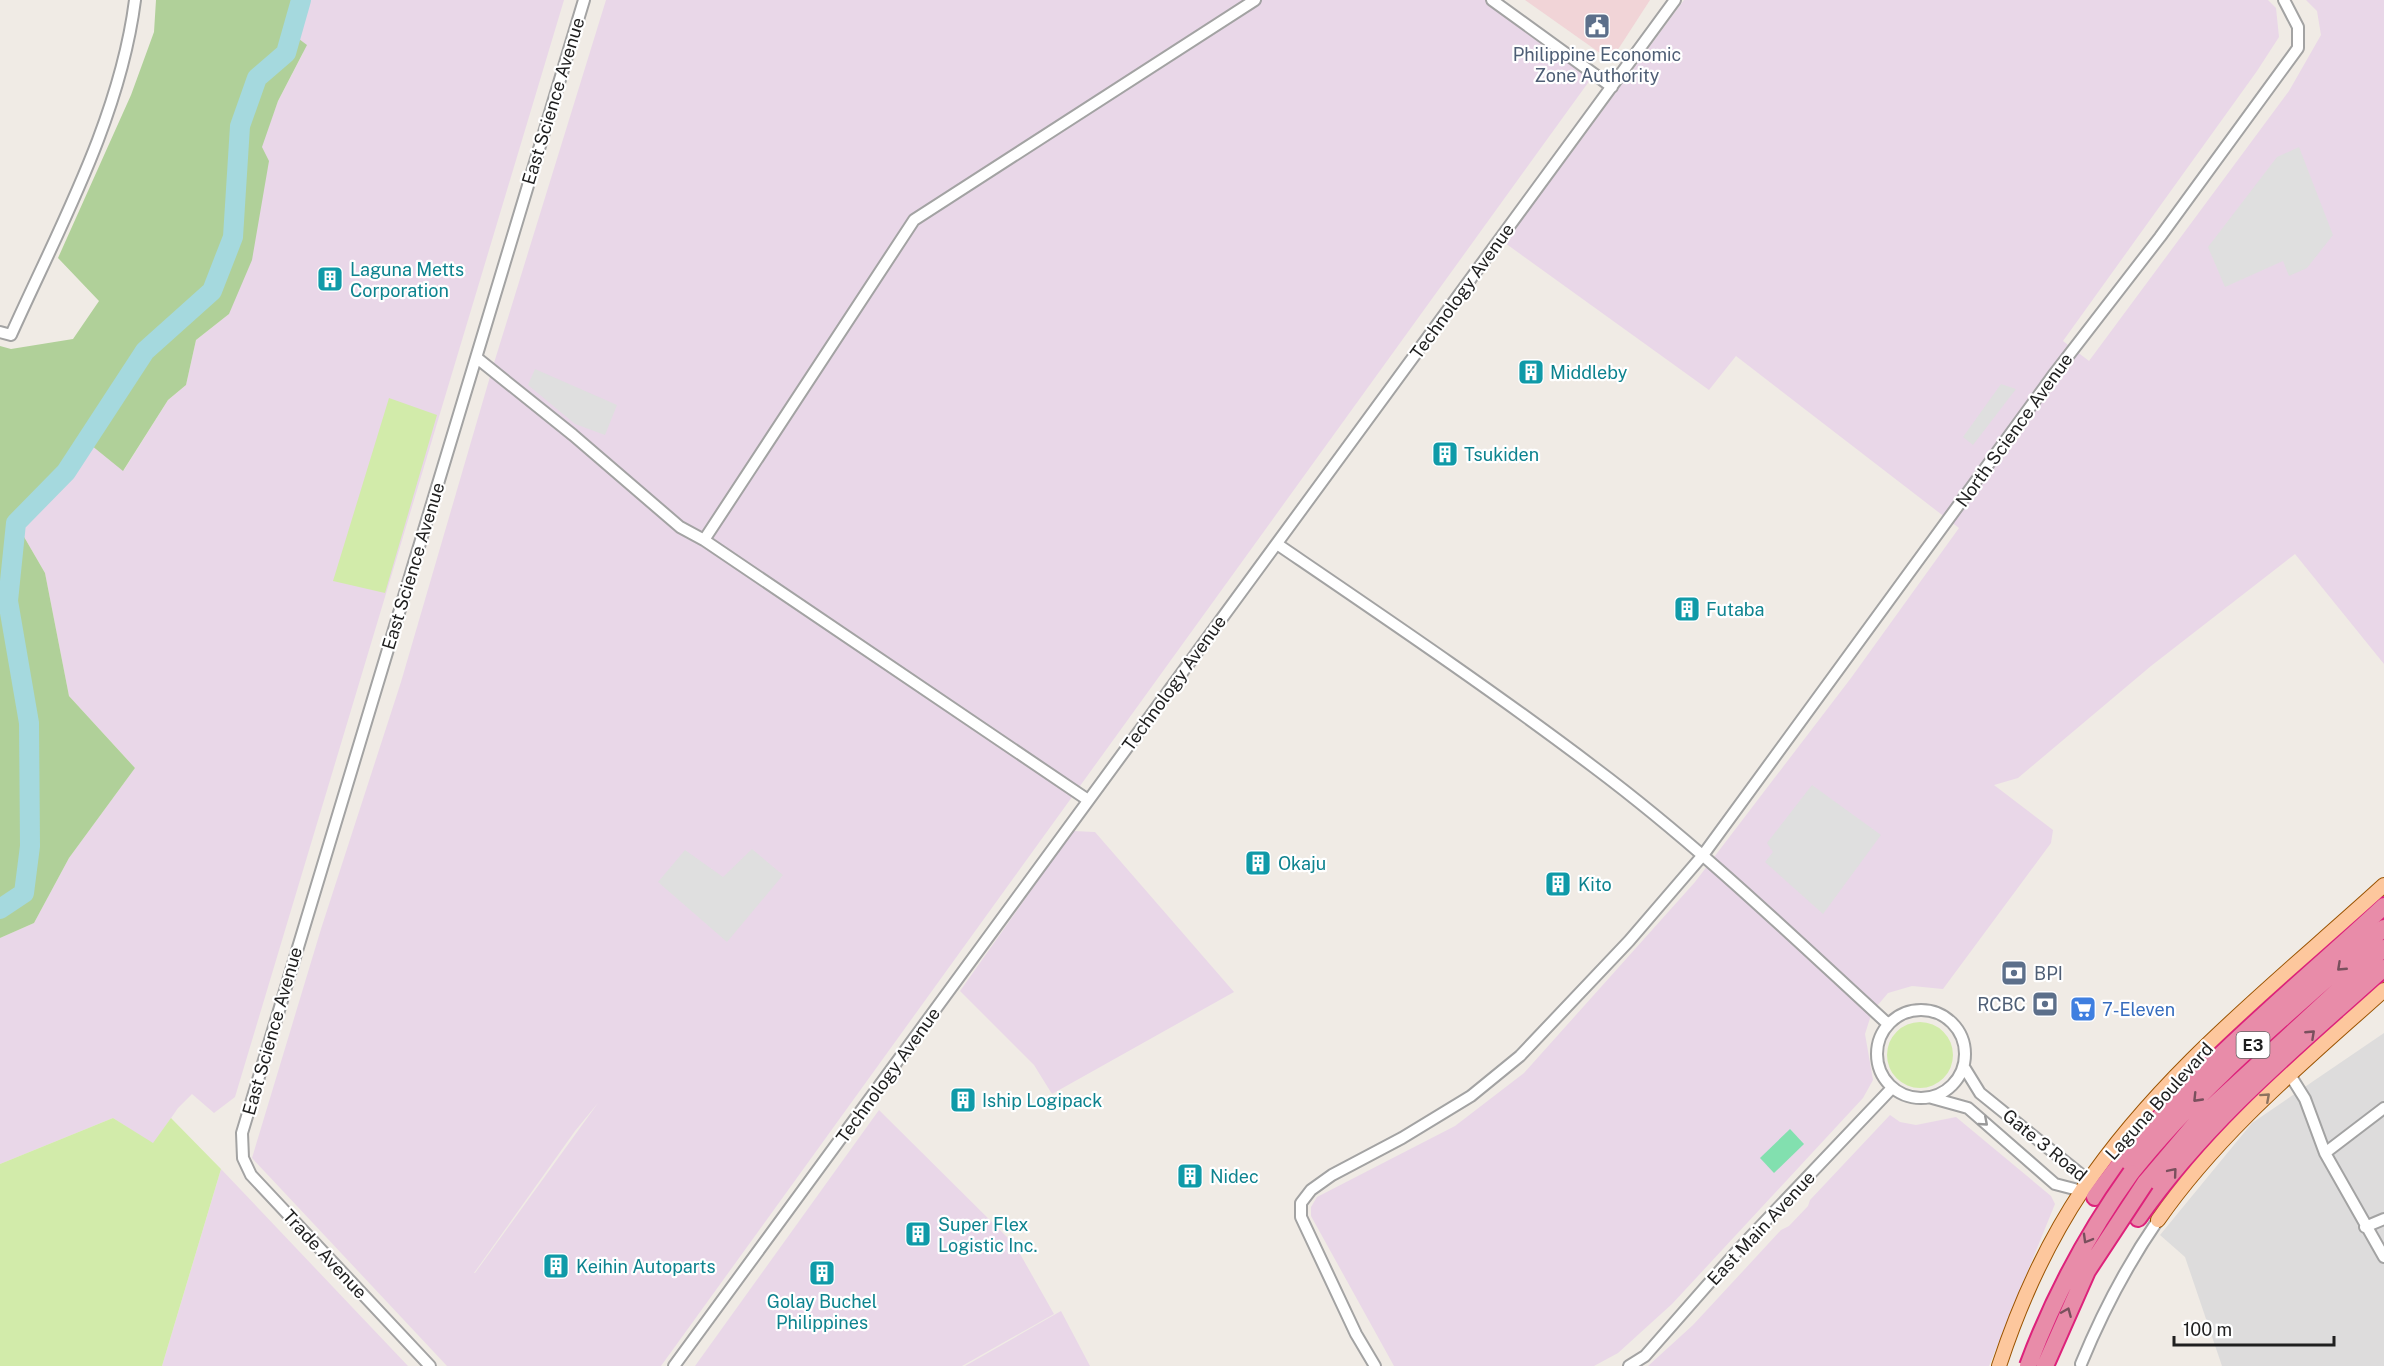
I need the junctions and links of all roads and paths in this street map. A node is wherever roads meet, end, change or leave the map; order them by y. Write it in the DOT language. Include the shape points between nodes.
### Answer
graph roads {
  1 [pos="135,0"];
  2 [pos="584,0"];
  3 [pos="1255,0"];
  4 [pos="1492,0"];
  5 [pos="1675,0"];
  6 [pos="2284,0"];
  7 [pos="1612,87"];
  8 [pos="0,332"];
  9 [pos="477,358"];
  10 [pos="704,540"];
  11 [pos="1277,544"];
  12 [pos="1088,800"];
  13 [pos="1703,855"];
  14 [pos="2384,885"];
  15 [pos="2384,906"];
  16 [pos="2384,928"];
  17 [pos="2384,948"];
  18 [pos="2384,968"];
  19 [pos="2384,990"];
  20 [pos="1888,1024"];
  21 [pos="1964,1067"];
  22 [pos="2290,1075"];
  23 [pos="1892,1088"];
  24 [pos="1932,1098"];
  25 [pos="2384,1108"];
  26 [pos="242,1132"];
  27 [pos="2325,1153"];
  28 [pos="2138,1178"];
  29 [pos="2092,1189"];
  30 [pos="2142,1213"];
  31 [pos="2384,1219"];
  32 [pos="2158,1220"];
  33 [pos="2365,1227"];
  34 [pos="2384,1257"];
  35 [pos="2081,1364"];
  36 [pos="430,1366"];
  37 [pos="674,1366"];
  38 [pos="1375,1366"];
  39 [pos="1629,1366"];
  40 [pos="1999,1366"];
  41 [pos="2028,1366"];
  42 [pos="2045,1366"];
  1 -- 8 [label="street" via="130,43 98,138 11,335"];
  2 -- 9 [label="street, East Science Avenue"];
  3 -- 10 [label="street" via="914,220"];
  4 -- 7 [label="street"];
  5 -- 7 [label="street, Technology Avenue"];
  6 -- 13 [label="street, North Science Avenue" via="2298,27 2298,48"];
  7 -- 11 [label="street, Technology Avenue"];
  9 -- 10 [label="street" via="680,527"];
  9 -- 26 [label="street, East Science Avenue"];
  10 -- 12 [label="street"];
  11 -- 12 [label="street, Technology Avenue"];
  11 -- 13 [label="street" via="1596,768"];
  12 -- 37 [label="street, Technology Avenue"];
  13 -- 20 [label="street"];
  13 -- 38 [label="street, North Science Avenue" via="1614,958 1520,1056 1471,1096 1332,1175 1301,1203 1301,1217"];
  14 -- 29 [label="main road, Laguna Boulevard" via="2189,1064 2148,1108"];
  15 -- 29 [label="highway" via="2190,1084"];
  16 -- 28 [label="highway, E3, one-way" via="2225,1070 2168,1129"];
  17 -- 28 [label="highway, E3"];
  30 -- 18 [label="highway, one-way" via="2180,1163 2228,1112"];
  19 -- 22 [label="main road"];
  20 -- 21 [label="street" via="1915,1010 1939,1013 1955,1025 1963,1038"];
  20 -- 23 [label="street" via="1878,1041 1876,1056 1879,1070"];
  21 -- 24 [label="street" via="1950,1089"];
  21 -- 29 [label="street, Gate 3 Road" via="1980,1093"];
  22 -- 27 [label="street" via="2305,1099"];
  32 -- 22 [label="main road, one-way" via="2214,1148"];
  23 -- 24 [label="street" via="1911,1098"];
  23 -- 39 [label="street, East Main Avenue" via="1645,1356"];
  24 -- 29 [label="street, Gate 3 Road, one-way" via="1968,1108 2055,1184"];
  25 -- 27 [label="street"];
  26 -- 36 [label="street, Trade Avenue" via="243,1158 251,1175"];
  27 -- 33 [label="street"];
  28 -- 41 [label="highway, E3, one-way, bridge" via="2076,1258"];
  42 -- 28 [label="highway, E3, one-way, bridge" via="2087,1271"];
  29 -- 30 [label="main road, Gate 3 Road"];
  29 -- 40 [label="main road, Laguna Boulevard" via="2038,1270"];
  30 -- 32 [label="main road, Gate 3 Road"];
  31 -- 33 [label="street"];
  32 -- 35 [label="street" via="2121,1280"];
  33 -- 34 [label="street"];
}
